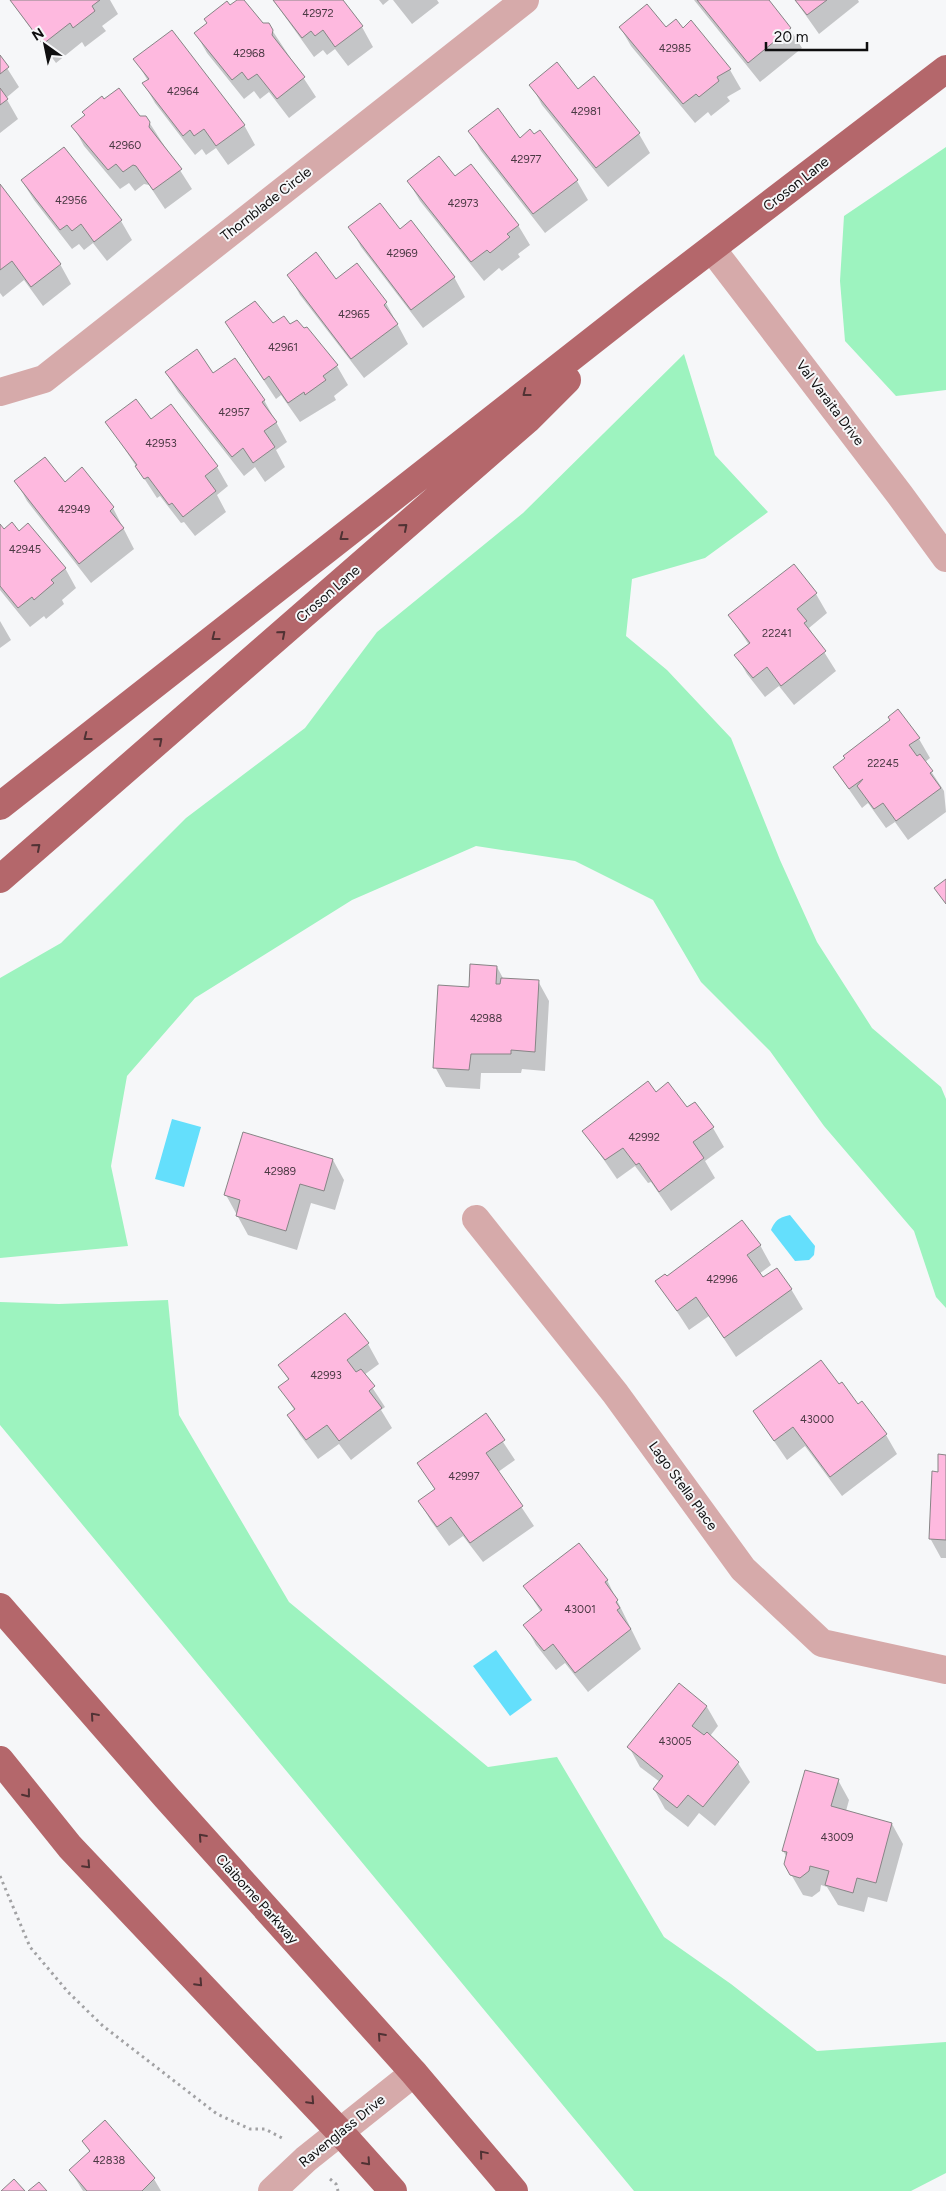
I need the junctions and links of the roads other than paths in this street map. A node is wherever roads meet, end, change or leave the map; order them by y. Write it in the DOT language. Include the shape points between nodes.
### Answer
graph roads {
  1 [pos="525,0"];
  2 [pos="946,69"];
  3 [pos="712,249"];
  4 [pos="647,298"];
  5 [pos="0,392"];
  6 [pos="946,558"];
  7 [pos="0,806"];
  8 [pos="0,879"];
  9 [pos="476,1219"];
  10 [pos="0,1607"];
  11 [pos="946,1670"];
  12 [pos="0,1760"];
  13 [pos="414,2073"];
  14 [pos="341,2133"];
  15 [pos="272,2191"];
  16 [pos="393,2191"];
  17 [pos="514,2191"];
  1 -- 5 [label="street, Thornblade Circle" via="44,379"];
  2 -- 3 [label="main road, Croson Lane"];
  3 -- 4 [label="main road, Croson Lane"];
  3 -- 6 [label="street, Val Varaita Drive"];
  4 -- 7 [label="main road, Croson Lane, one-way"];
  8 -- 4 [label="main road, Croson Lane, one-way" via="527,420"];
  9 -- 11 [label="street, Lago Stella Place" via="615,1393 743,1569 822,1643"];
  13 -- 10 [label="main road, Claiborne Parkway, one-way"];
  12 -- 14 [label="main road, one-way" via="70,1846"];
  13 -- 14 [label="street, Ravenglass Drive"];
  17 -- 13 [label="main road, Claiborne Parkway, one-way"];
  14 -- 15 [label="street, Ravenglass Drive" via="306,2159"];
  14 -- 16 [label="main road, one-way"];
}
